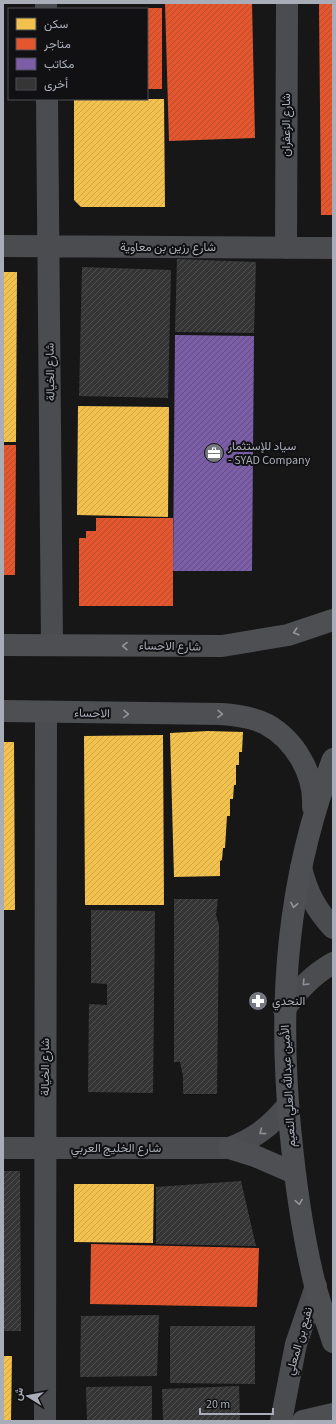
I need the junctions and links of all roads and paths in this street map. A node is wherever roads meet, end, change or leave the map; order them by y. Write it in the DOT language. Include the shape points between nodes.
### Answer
graph roads {
  1 [pos="287,3"];
  2 [pos="47,100"];
  3 [pos="3,246"];
  4 [pos="48,246"];
  5 [pos="286,248"];
  6 [pos="333,248"];
  7 [pos="333,620"];
  8 [pos="3,645"];
  9 [pos="52,645"];
  10 [pos="3,711"];
  11 [pos="46,712"];
  12 [pos="333,759"];
  13 [pos="312,822"];
  14 [pos="301,868"];
  15 [pos="333,928"];
  16 [pos="333,963"];
  17 [pos="284,1010"];
  18 [pos="288,1105"];
  19 [pos="3,1148"];
  20 [pos="228,1148"];
  21 [pos="45,1149"];
  22 [pos="294,1173"];
  23 [pos="316,1286"];
  24 [pos="333,1342"];
  25 [pos="333,1414"];
  26 [pos="45,1421"];
  27 [pos="281,1421"];
  28 [pos="303,1421"];
  1 -- 5 [label="street, شارع الزعفران"];
  2 -- 4 [label="street, شارع الخيالة"];
  3 -- 4 [label="street, شارع رزين بن معاوية"];
  4 -- 5 [label="street, شارع رزين بن معاوية"];
  4 -- 9 [label="street, شارع الخيالة"];
  5 -- 6 [label="street, شارع رزين بن معاوية"];
  7 -- 9 [label="main road, شارع الاحساء, one-way" via="288,635 222,646"];
  8 -- 9 [label="main road, شارع الاحساء"];
  10 -- 11 [label="main road, الاحساء"];
  11 -- 13 [label="main road, الاحساء, one-way" via="221,714 244,716 266,724 285,738 300,755 309,776 314,799"];
  11 -- 21 [label="street, شارع الخيالة"];
  12 -- 13 [label="main road, الأمين عبدالله العلي النعيم"];
  13 -- 14 [label="main road, الأمين عبدالله العلي النعيم"];
  14 -- 15 [label="street" via="307,891 318,912"];
  14 -- 17 [label="main road, الأمين عبدالله العلي النعيم, one-way" via="290,931"];
  16 -- 17 [label="street, one-way" via="313,975 297,991"];
  17 -- 18 [label="main road, الأمين عبدالله العلي النعيم"];
  18 -- 20 [label="street, one-way" via="256,1136"];
  18 -- 22 [label="main road, الأمين عبدالله العلي النعيم"];
  19 -- 21 [label="street, شارع الخليج العربي"];
  20 -- 21 [label="street, شارع الخليج العربي"];
  20 -- 22 [label="main road" via="255,1156"];
  21 -- 26 [label="street, شارع الخيالة"];
  22 -- 23 [label="main road, الأمين عبدالله العلي النعيم, one-way" via="303,1230"];
  23 -- 24 [label="main road, الأمين عبدالله العلي النعيم"];
  23 -- 27 [label="street, نفيع بن المعلي" via="288,1374"];
  25 -- 28 [label="main road"];
}
